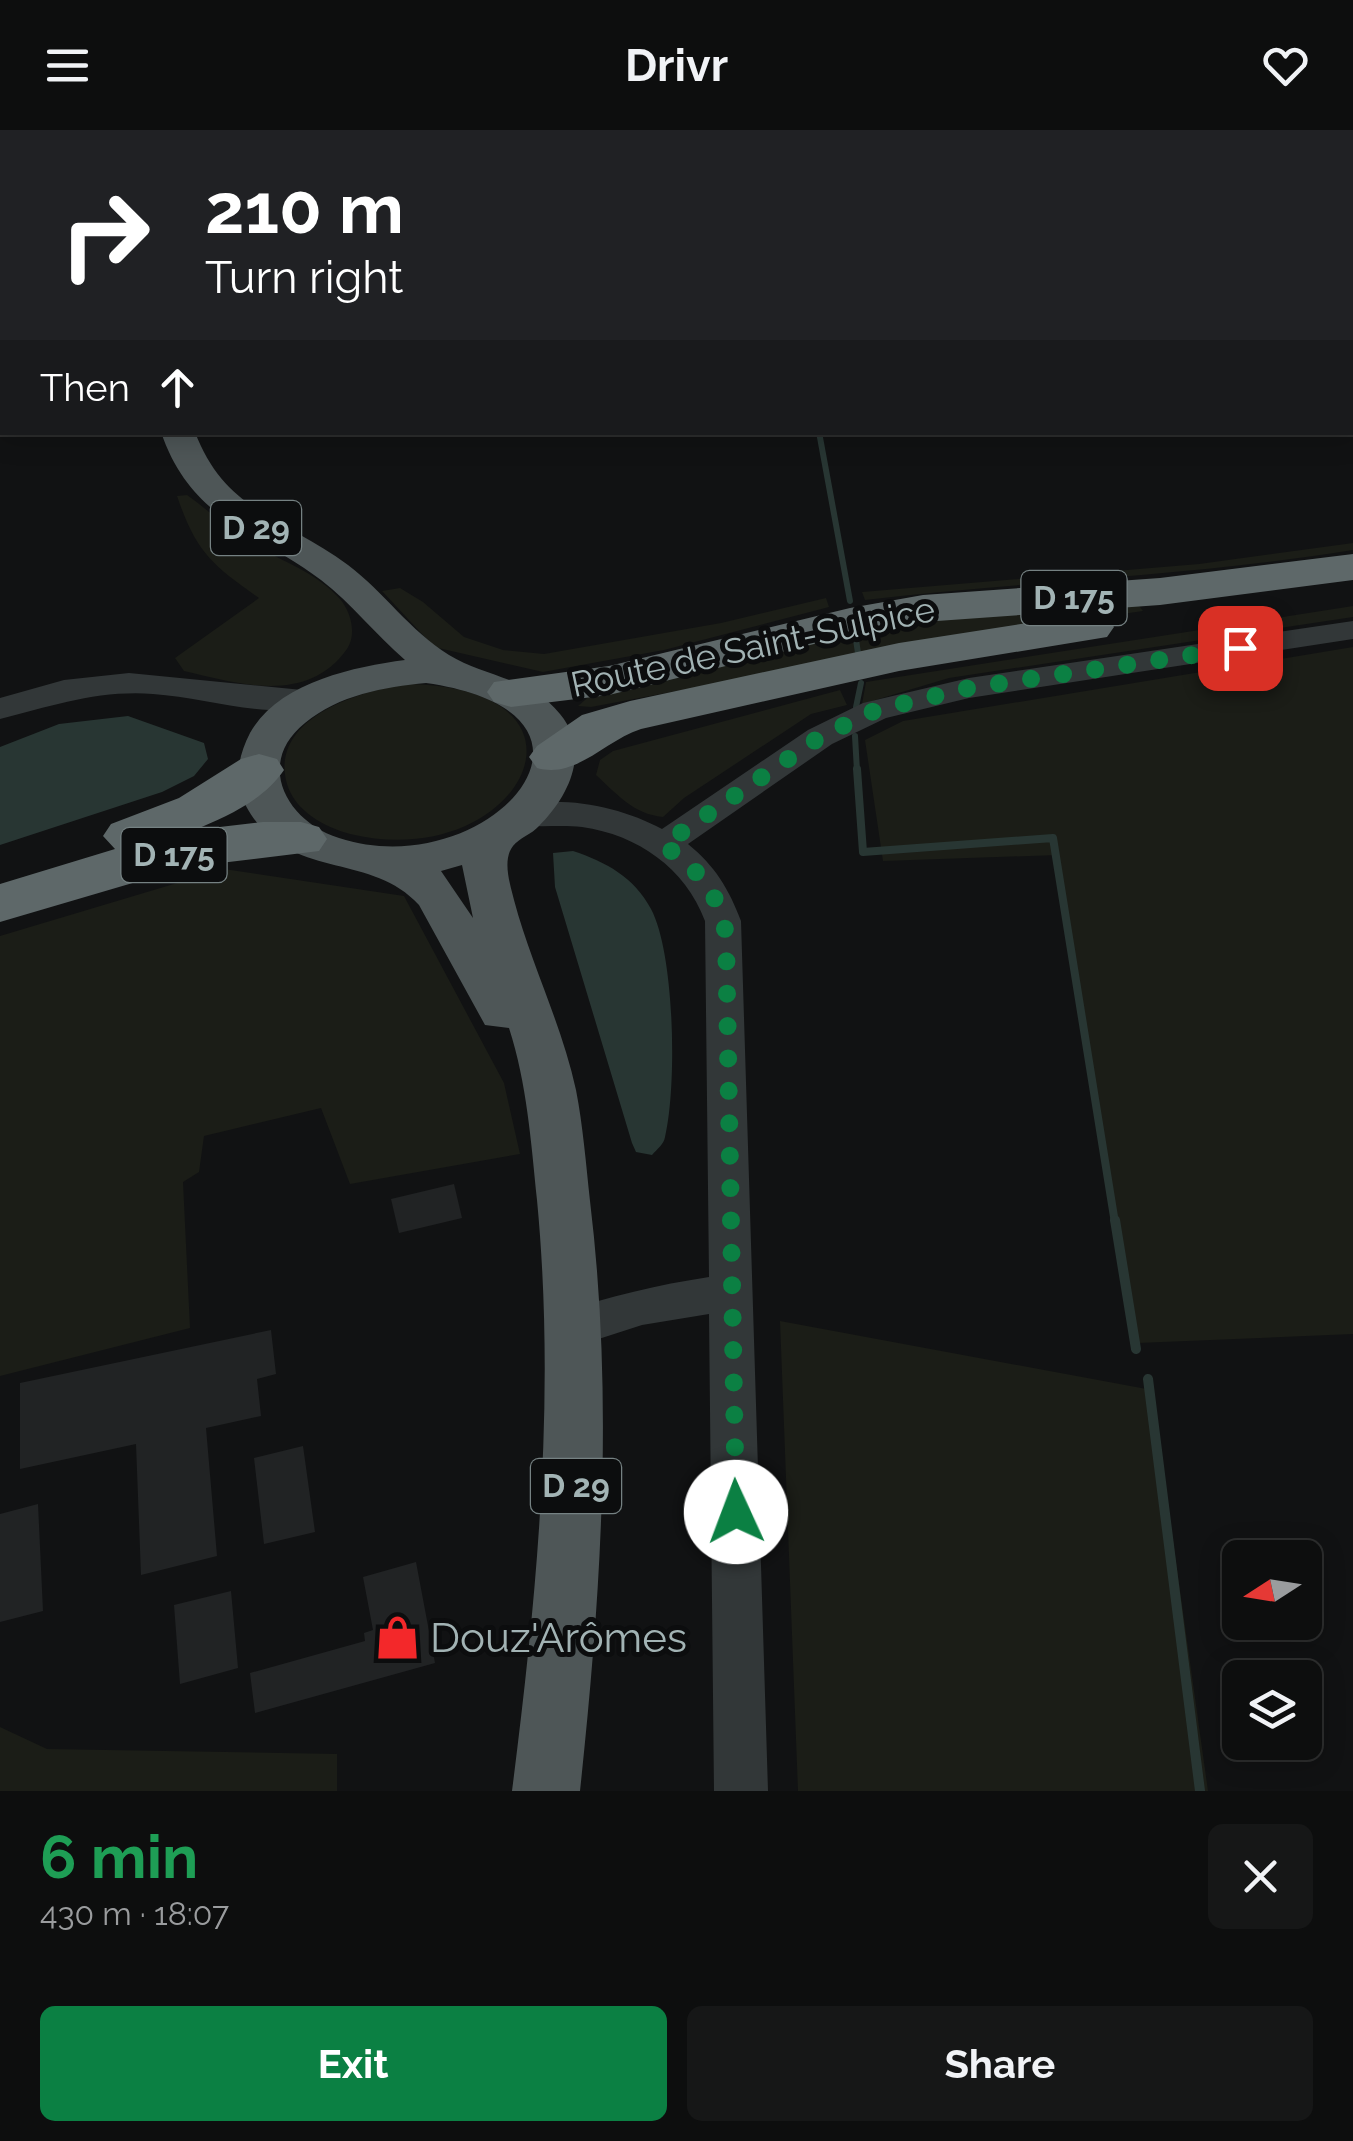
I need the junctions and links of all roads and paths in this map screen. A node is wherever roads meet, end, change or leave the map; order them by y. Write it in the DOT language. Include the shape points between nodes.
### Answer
graph roads {
  1 [pos="179,435"];
  2 [pos="1353,567"];
  3 [pos="1353,586"];
  4 [pos="360,598"];
  5 [pos="1353,630"];
  6 [pos="452,673"];
  7 [pos="350,682"];
  8 [pos="130,683"];
  9 [pos="511,692"];
  10 [pos="312,699"];
  11 [pos="0,709"];
  12 [pos="262,759"];
  13 [pos="552,768"];
  14 [pos="588,814"];
  15 [pos="508,826"];
  16 [pos="301,838"];
  17 [pos="663,845"];
  18 [pos="386,860"];
  19 [pos="0,878"];
  20 [pos="0,903"];
  21 [pos="562,1181"];
  22 [pos="730,1292"];
  23 [pos="577,1327"];
  24 [pos="546,1791"];
  25 [pos="741,1791"];
  1 -- 4 [label="main road, D 29" via="195,472 217,499 336,574"];
  2 -- 9 [label="highway, Route de Saint-Sulpice / D 175" via="1166,591 902,611 656,671"];
  3 -- 13 [label="highway, Route de Saint-Sulpice / D 175" via="799,677 614,721 568,744"];
  4 -- 6 [label="main road, D 29" via="414,652"];
  4 -- 7 [label="main road" via="368,645"];
  5 -- 17 [label="street" via="929,696 848,722"];
  6 -- 7 [label="main road" via="400,672"];
  6 -- 9 [label="main road"];
  7 -- 10 [label="main road"];
  8 -- 10 [label="street" via="262,701"];
  8 -- 11 [label="street" via="40,694"];
  8 -- 12 [label="street" via="173,691 242,719"];
  9 -- 13 [label="main road" via="543,721"];
  10 -- 12 [label="main road" via="284,721"];
  12 -- 16 [label="main road" via="260,790 268,808"];
  12 -- 19 [label="highway, D 175" via="232,792 204,808"];
  13 -- 14 [label="street" via="566,800"];
  13 -- 15 [label="main road"];
  14 -- 15 [label="street"];
  14 -- 17 [label="street"];
  15 -- 18 [label="main road" via="442,855"];
  15 -- 21 [label="main road, D 29" via="485,865 487,884 549,1085"];
  16 -- 18 [label="main road" via="340,854"];
  16 -- 20 [label="highway, D 175" via="185,852"];
  17 -- 22 [label="street" via="709,886 726,935"];
  18 -- 21 [label="main road, D 29" via="424,881 448,910 518,1044"];
  21 -- 23 [label="main road, D 29"];
  22 -- 23 [label="street" via="642,1306"];
  22 -- 25 [label="street"];
  23 -- 24 [label="main road, D 29" via="578,1468"];
}
